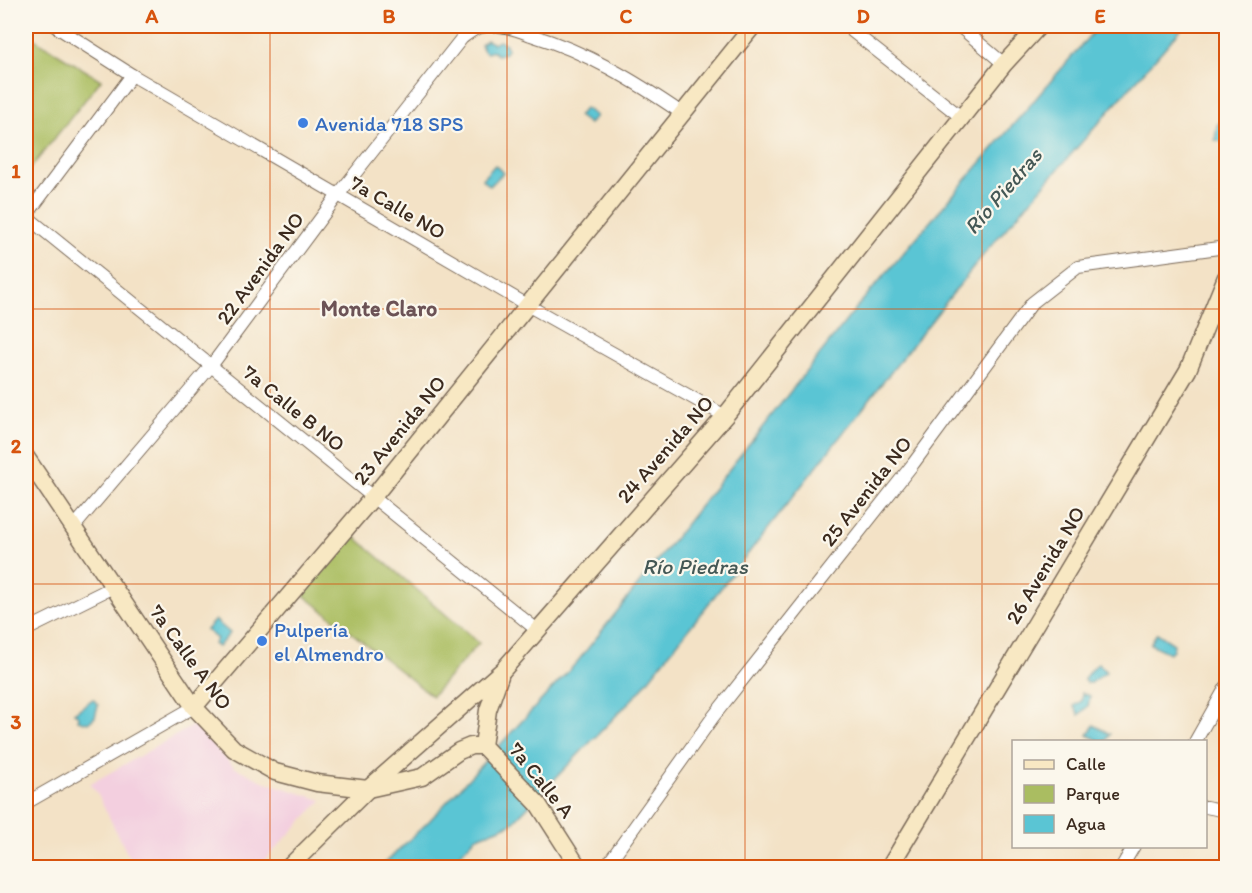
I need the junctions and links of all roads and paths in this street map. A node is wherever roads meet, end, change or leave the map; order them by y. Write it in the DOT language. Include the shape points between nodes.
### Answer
graph roads {
  1 [pos="55,26"];
  2 [pos="753,26"];
  3 [pos="958,26"];
  4 [pos="1039,26"];
  5 [pos="852,31"];
  6 [pos="1004,64"];
  7 [pos="132,75"];
  8 [pos="683,114"];
  9 [pos="961,117"];
  10 [pos="338,195"];
  11 [pos="26,216"];
  12 [pos="1227,247"];
  13 [pos="1227,277"];
  14 [pos="529,306"];
  15 [pos="212,366"];
  16 [pos="725,416"];
  17 [pos="27,462"];
  18 [pos="373,497"];
  19 [pos="73,528"];
  20 [pos="113,587"];
  21 [pos="26,630"];
  22 [pos="537,630"];
  23 [pos="503,670"];
  24 [pos="1227,687"];
  25 [pos="194,707"];
  26 [pos="1196,740"];
  27 [pos="486,748"];
  28 [pos="369,789"];
  29 [pos="26,803"];
  30 [pos="1207,807"];
  31 [pos="1227,811"];
  32 [pos="1133,848"];
  33 [pos="288,867"];
  34 [pos="579,867"];
  35 [pos="605,867"];
  36 [pos="889,867"];
  37 [pos="1122,867"];
  1 -- 7 [label="street, 7a Calle NO"];
  2 -- 8 [label="street, 23 Avenida NO"];
  3 -- 6 [label="street"];
  4 -- 6 [label="street, 24 Avenida NO"];
  5 -- 9 [label="street"];
  6 -- 9 [label="street, 24 Avenida NO"];
  7 -- 10 [label="street, 7a Calle NO"];
  7 -- 11 [label="street"];
  8 -- 10 [label="street, 22 Avenida NO" via="640,84 550,40 506,26 486,26 462,38"];
  8 -- 14 [label="street, 23 Avenida NO"];
  9 -- 16 [label="street, 24 Avenida NO"];
  10 -- 14 [label="street, 7a Calle NO"];
  10 -- 15 [label="street, 22 Avenida NO"];
  11 -- 15 [label="street, 7a Calle B NO"];
  12 -- 35 [label="street, 25 Avenida NO" via="1078,267 1032,303 913,464 713,717"];
  13 -- 36 [label="street, 26 Avenida NO" via="1188,370"];
  14 -- 16 [label="street, 7a Calle NO"];
  14 -- 18 [label="street, 23 Avenida NO"];
  15 -- 18 [label="street, 7a Calle B NO"];
  15 -- 19 [label="street, 22 Avenida NO"];
  16 -- 22 [label="street, 24 Avenida NO"];
  17 -- 19 [label="street, 7a Calle A NO"];
  18 -- 22 [label="street, 7a Calle B NO"];
  18 -- 25 [label="street, 23 Avenida NO"];
  19 -- 20 [label="street, 7a Calle A NO"];
  20 -- 21 [label="street"];
  20 -- 25 [label="street, 7a Calle A NO"];
  22 -- 23 [label="street, 24 Avenida NO"];
  23 -- 27 [label="street" via="488,710"];
  23 -- 28 [label="street, 24 Avenida NO"];
  24 -- 26 [label="street"];
  25 -- 28 [label="street, 7a Calle A NO" via="234,749 275,772 317,783"];
  25 -- 29 [label="street, 23 Avenida NO"];
  27 -- 28 [label="street, 7a Calle A NO" via="471,746 422,777"];
  27 -- 34 [label="street, 7a Calle A" via="538,804"];
  28 -- 33 [label="street, 24 Avenida NO"];
  30 -- 31 [label="street"];
  32 -- 37 [label="street"];
}
